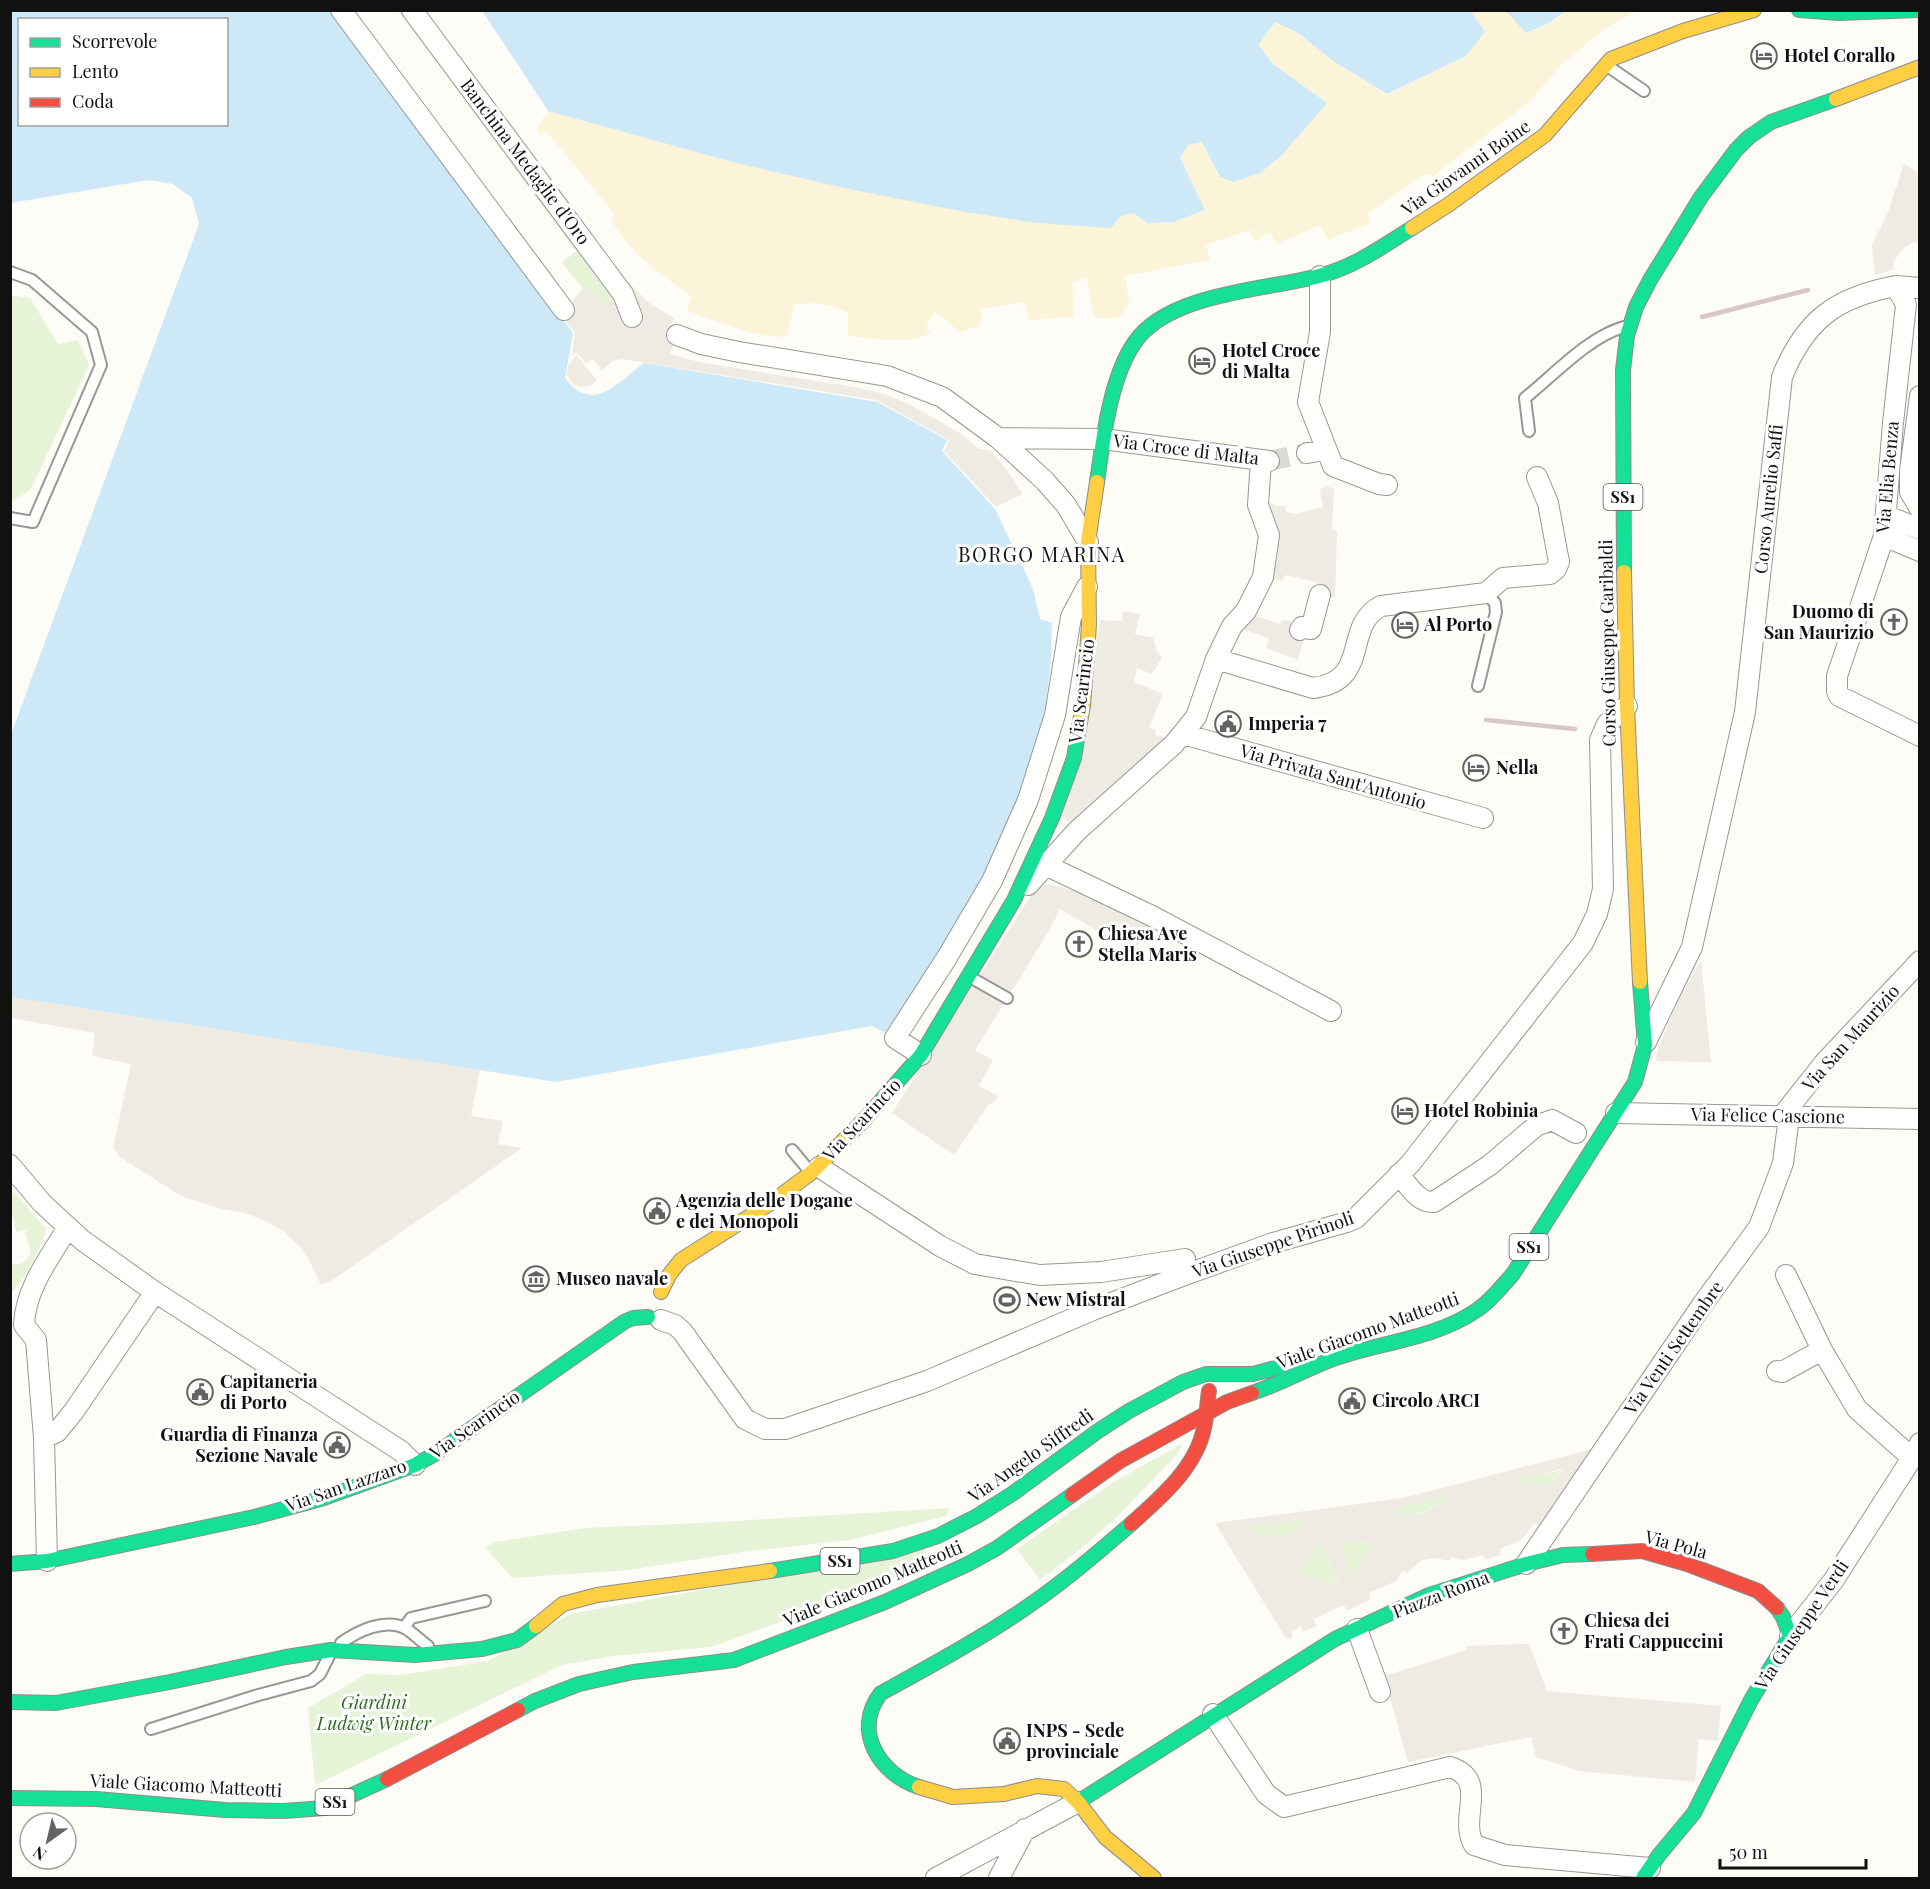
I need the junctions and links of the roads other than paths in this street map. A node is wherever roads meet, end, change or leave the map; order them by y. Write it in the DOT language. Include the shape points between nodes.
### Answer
graph roads {
  1 [pos="341,10"];
  2 [pos="412,10"];
  3 [pos="1754,10"];
  4 [pos="1918,10"];
  5 [pos="1800,14"];
  6 [pos="1606,65"];
  7 [pos="1920,67"];
  8 [pos="1644,91"];
  9 [pos="1346,266"];
  10 [pos="10,272"];
  11 [pos="1320,276"];
  12 [pos="1896,286"];
  13 [pos="1920,288"];
  14 [pos="564,310"];
  15 [pos="632,317"];
  16 [pos="1629,326"];
  17 [pos="677,335"];
  18 [pos="1920,396"];
  19 [pos="1529,432"];
  20 [pos="998,438"];
  21 [pos="1103,439"];
  22 [pos="1537,477"];
  23 [pos="1387,484"];
  24 [pos="1258,505"];
  25 [pos="1920,508"];
  26 [pos="1887,516"];
  27 [pos="10,518"];
  28 [pos="1920,529"];
  29 [pos="1884,536"];
  30 [pos="1088,542"];
  31 [pos="1920,551"];
  32 [pos="1088,585"];
  33 [pos="1486,593"];
  34 [pos="1320,595"];
  35 [pos="1300,630"];
  36 [pos="1216,659"];
  37 [pos="1478,686"];
  38 [pos="1627,706"];
  39 [pos="1183,734"];
  40 [pos="1920,736"];
  41 [pos="1052,818"];
  42 [pos="1483,818"];
  43 [pos="1077,831"];
  44 [pos="1040,862"];
  45 [pos="1014,900"];
  46 [pos="1920,961"];
  47 [pos="968,975"];
  48 [pos="1007,998"];
  49 [pos="1331,1011"];
  50 [pos="1645,1045"];
  51 [pos="921,1054"];
  52 [pos="1616,1113"];
  53 [pos="1786,1116"];
  54 [pos="1920,1119"];
  55 [pos="1576,1133"];
  56 [pos="792,1150"];
  57 [pos="10,1166"];
  58 [pos="815,1170"];
  59 [pos="1399,1174"];
  60 [pos="68,1229"];
  61 [pos="1185,1258"];
  62 [pos="1786,1275"];
  63 [pos="155,1292"];
  64 [pos="658,1306"];
  65 [pos="17,1326"];
  66 [pos="1822,1350"];
  67 [pos="1333,1359"];
  68 [pos="1777,1371"];
  69 [pos="1210,1374"];
  70 [pos="1253,1374"];
  71 [pos="1209,1391"];
  72 [pos="1207,1412"];
  73 [pos="44,1438"];
  74 [pos="1916,1451"];
  75 [pos="414,1465"];
  76 [pos="1077,1491"];
  77 [pos="47,1561"];
  78 [pos="10,1564"];
  79 [pos="1526,1564"];
  80 [pos="485,1601"];
  81 [pos="404,1628"];
  82 [pos="1357,1629"];
  83 [pos="1790,1636"];
  84 [pos="331,1650"];
  85 [pos="438,1654"];
  86 [pos="1380,1692"];
  87 [pos="10,1702"];
  88 [pos="1213,1714"];
  89 [pos="151,1729"];
  90 [pos="10,1798"];
  91 [pos="1078,1802"];
  92 [pos="1025,1829"];
  93 [pos="1647,1873"];
  94 [pos="936,1878"];
  95 [pos="999,1878"];
  96 [pos="1154,1878"];
  1 -- 14 [label="street"];
  2 -- 15 [label="street, Banchina Medaglie d'Oro" via="623,294"];
  3 -- 6 [label="street, Via Giovanni Boine" via="1628,51"];
  4 -- 5 [label="street"];
  6 -- 8 [label="lane"];
  6 -- 9 [label="street, Via Giovanni Boine" via="1545,135 1448,205 1359,262"];
  7 -- 16 [label="street, Corso Giuseppe Garibaldi / SS1" via="1790,114 1752,134 1728,159 1691,213 1643,291"];
  9 -- 11 [label="street, Via Scarincio"];
  10 -- 27 [label="lane" via="32,280 92,332 101,365 33,522"];
  11 -- 21 [label="street, Via Scarincio" via="1233,292 1166,314 1147,328 1134,343 1118,377"];
  11 -- 23 [label="street" via="1320,332 1308,402 1322,456 1379,484"];
  12 -- 13 [label="street, Corso Aurelio Saffi"];
  12 -- 26 [label="street, Via Elia Benza" via="1906,305"];
  12 -- 50 [label="street, Corso Aurelio Saffi" via="1868,293 1822,315 1791,353 1782,377 1745,712 1692,946"];
  16 -- 19 [label="lane" via="1614,330 1577,354 1525,398"];
  16 -- 38 [label="street, Corso Giuseppe Garibaldi / SS1" via="1623,370"];
  17 -- 20 [label="street" via="739,352 896,379 942,397"];
  18 -- 25 [label="street" via="1910,471 1910,492"];
  20 -- 21 [label="street"];
  20 -- 30 [label="street" via="1052,489"];
  21 -- 24 [label="street, Via Croce di Malta" via="1265,461"];
  21 -- 30 [label="street, Via Scarincio"];
  22 -- 33 [label="street" via="1548,503 1559,562 1556,569 1550,574 1503,578"];
  24 -- 36 [label="street, Via Scarincio" via="1269,535 1263,577"];
  26 -- 28 [label="street"];
  26 -- 29 [label="street, Via Elia Benza"];
  29 -- 31 [label="street"];
  29 -- 40 [label="street, Via Elia Benza" via="1837,676 1837,692"];
  30 -- 32 [label="street, Via Scarincio"];
  32 -- 41 [label="street, Via Scarincio" via="1083,706 1074,758"];
  32 -- 51 [label="street" via="1071,617 1055,715 1028,800 992,881 896,1038"];
  33 -- 36 [label="street" via="1381,606 1372,611 1362,626 1351,667 1323,687 1314,688"];
  33 -- 37 [label="lane" via="1495,603 1496,612"];
  34 -- 35 [label="street" via="1311,629"];
  36 -- 39 [label="street, Via Scarincio" via="1196,717"];
  38 -- 50 [label="street, Corso Giuseppe Garibaldi / SS1"];
  38 -- 59 [label="street, Via Giuseppe Pirinoli" via="1607,724 1600,740 1603,889 1591,929 1470,1091"];
  39 -- 42 [label="street, Via Privata Sant'Antonio"];
  39 -- 43 [label="street, Via Scarincio"];
  41 -- 43 [label="street" via="1064,832"];
  41 -- 44 [label="street, Via Scarincio"];
  43 -- 44 [label="street, Via Scarincio"];
  44 -- 45 [label="street, Via Scarincio"];
  44 -- 49 [label="street"];
  45 -- 47 [label="street, Via Scarincio"];
  46 -- 53 [label="street, Via San Maurizio" via="1826,1062"];
  47 -- 48 [label="lane"];
  47 -- 51 [label="street, Via Scarincio"];
  50 -- 52 [label="street, Viale Giacomo Matteotti / SS1" via="1635,1082"];
  51 -- 58 [label="street, Via Scarincio" via="854,1132"];
  52 -- 53 [label="street, Via Felice Cascione"];
  52 -- 67 [label="street, Viale Giacomo Matteotti / SS1" via="1512,1274 1485,1303 1445,1326"];
  53 -- 54 [label="street, Via Felice Cascione"];
  53 -- 79 [label="street, Via Venti Settembre" via="1783,1163 1759,1227"];
  55 -- 59 [label="street" via="1552,1120 1536,1126 1490,1165 1434,1202 1420,1199"];
  56 -- 58 [label="lane"];
  57 -- 60 [label="street, Via San Lazzaro"];
  58 -- 61 [label="street" via="975,1264 1059,1275"];
  58 -- 64 [label="street, Via Scarincio" via="681,1260 669,1275"];
  59 -- 64 [label="street, Via Giuseppe Pirinoli" via="1363,1213 1347,1222 1182,1276 927,1381 785,1429 765,1429 745,1419 682,1331"];
  60 -- 63 [label="street, Via San Lazzaro"];
  60 -- 65 [label="street" via="27,1300"];
  62 -- 66 [label="street"];
  63 -- 73 [label="street" via="74,1411 57,1432"];
  63 -- 75 [label="street, Via San Lazzaro" via="401,1451"];
  64 -- 75 [label="street, Via Scarincio" via="624,1322"];
  65 -- 73 [label="street" via="36,1340"];
  66 -- 68 [label="street" via="1782,1372"];
  66 -- 74 [label="street" via="1857,1409"];
  67 -- 70 [label="street, Via Angelo Siffredi / SS1"];
  67 -- 72 [label="street, Viale Giacomo Matteotti / SS1"];
  69 -- 70 [label="street, Via Angelo Siffredi / SS1"];
  69 -- 71 [label="street"];
  69 -- 85 [label="street, Via Angelo Siffredi / SS1" via="1183,1382 1129,1411 1012,1494 938,1536 893,1551 846,1560 588,1597 563,1604 517,1640"];
  70 -- 72 [label="street" via="1226,1392"];
  71 -- 72 [label="street"];
  71 -- 76 [label="street" via="1202,1403 1128,1446"];
  72 -- 76 [label="street, Viale Giacomo Matteotti / SS1" via="1120,1461"];
  72 -- 91 [label="street" via="1193,1458 1148,1509 1099,1552 1014,1616 881,1693 870,1713 874,1752 904,1782 952,1797 1004,1794 1037,1786 1064,1789"];
  73 -- 77 [label="street"];
  74 -- 83 [label="street, Via Giuseppe Verdi" via="1833,1581"];
  75 -- 77 [label="street, Via San Lazzaro" via="324,1498 254,1517"];
  76 -- 90 [label="street, Viale Giacomo Matteotti / SS1" via="996,1548 875,1607 734,1660 633,1672 579,1684 535,1701 324,1808 225,1810 96,1799"];
  77 -- 78 [label="street, Via San Lazzaro"];
  79 -- 82 [label="street, Piazza Roma" via="1429,1596"];
  79 -- 83 [label="street, Via Pola" via="1563,1556 1642,1551 1758,1591 1783,1617"];
  80 -- 81 [label="lane" via="411,1618"];
  81 -- 84 [label="lane" via="388,1624 369,1628"];
  81 -- 85 [label="lane"];
  82 -- 86 [label="street"];
  82 -- 88 [label="street, Piazza Roma"];
  83 -- 93 [label="street, Via Giuseppe Verdi" via="1751,1700 1694,1813"];
  84 -- 85 [label="street, SS1"];
  84 -- 87 [label="street, SS1" via="56,1703"];
  84 -- 89 [label="lane" via="326,1664 311,1681"];
  88 -- 91 [label="street, Piazza Roma"];
  88 -- 93 [label="street, Via Giuseppe Verdi" via="1266,1794 1284,1808 1450,1767 1460,1771 1472,1786 1469,1814 1474,1845 1505,1855"];
  91 -- 92 [label="street"];
  91 -- 96 [label="street" via="1105,1837"];
  92 -- 94 [label="street"];
  92 -- 95 [label="street"];
}
